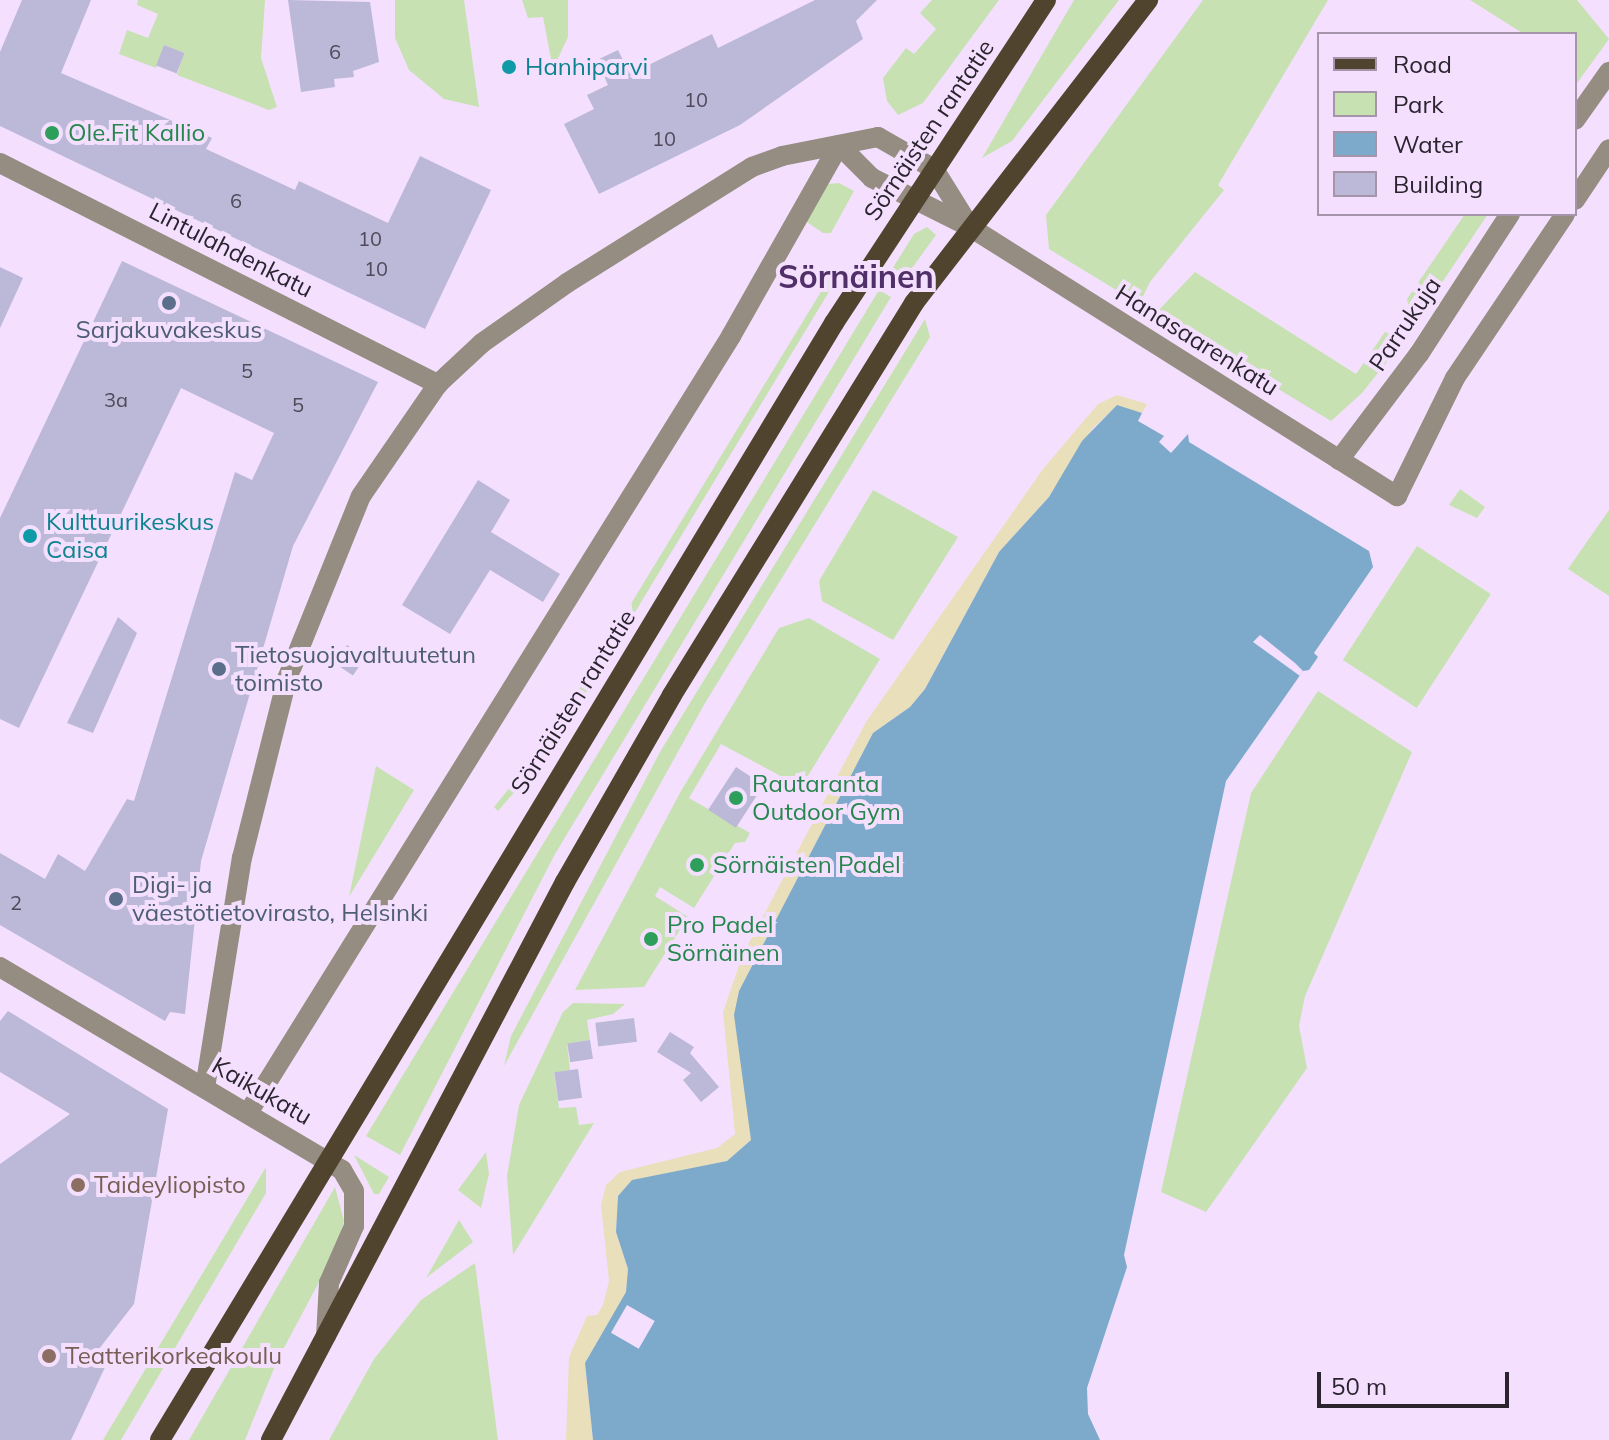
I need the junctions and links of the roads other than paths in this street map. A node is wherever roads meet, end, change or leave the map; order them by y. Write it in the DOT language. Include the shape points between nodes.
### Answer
graph roads {
  1 [pos="1046,0"];
  2 [pos="1148,0"];
  3 [pos="1609,72"];
  4 [pos="1577,117"];
  5 [pos="839,145"];
  6 [pos="1609,149"];
  7 [pos="0,163"];
  8 [pos="934,169"];
  9 [pos="1577,197"];
  10 [pos="911,202"];
  11 [pos="1509,216"];
  12 [pos="1564,216"];
  13 [pos="970,227"];
  14 [pos="438,384"];
  15 [pos="1339,460"];
  16 [pos="0,967"];
  17 [pos="205,1088"];
  18 [pos="248,1113"];
  19 [pos="326,1158"];
  20 [pos="326,1340"];
  21 [pos="160,1440"];
  22 [pos="271,1440"];
  1 -- 8 [label="main road, Sörnäisten rantatie"];
  2 -- 13 [label="main road"];
  3 -- 4 [label="street"];
  5 -- 8 [label="street" via="878,137"];
  5 -- 10 [label="street, Hanasaarenkatu" via="861,171"];
  5 -- 14 [label="street" via="752,167 567,283 482,343"];
  5 -- 18 [label="street" via="731,336"];
  6 -- 9 [label="street"];
  7 -- 14 [label="street, Lintulahdenkatu"];
  8 -- 10 [label="main road, Sörnäisten rantatie"];
  8 -- 13 [label="street"];
  10 -- 13 [label="street, Hanasaarenkatu"];
  10 -- 19 [label="main road, Sörnäisten rantatie"];
  11 -- 15 [label="street, Parrukuja" via="1419,354"];
  12 -- 15 [label="street, Hanasaarenkatu" via="1455,378 1397,496"];
  13 -- 15 [label="street, Hanasaarenkatu"];
  13 -- 20 [label="main road" via="907,313 618,783"];
  14 -- 17 [label="street" via="361,496 287,679 242,858"];
  16 -- 17 [label="street, Kaikukatu"];
  17 -- 18 [label="street, Kaikukatu"];
  18 -- 19 [label="street, Kaikukatu"];
  19 -- 20 [label="street, Kaikukatu" via="349,1179 356,1209 329,1283"];
  19 -- 21 [label="main road, Sörnäisten rantatie"];
  20 -- 22 [label="main road"];
}
